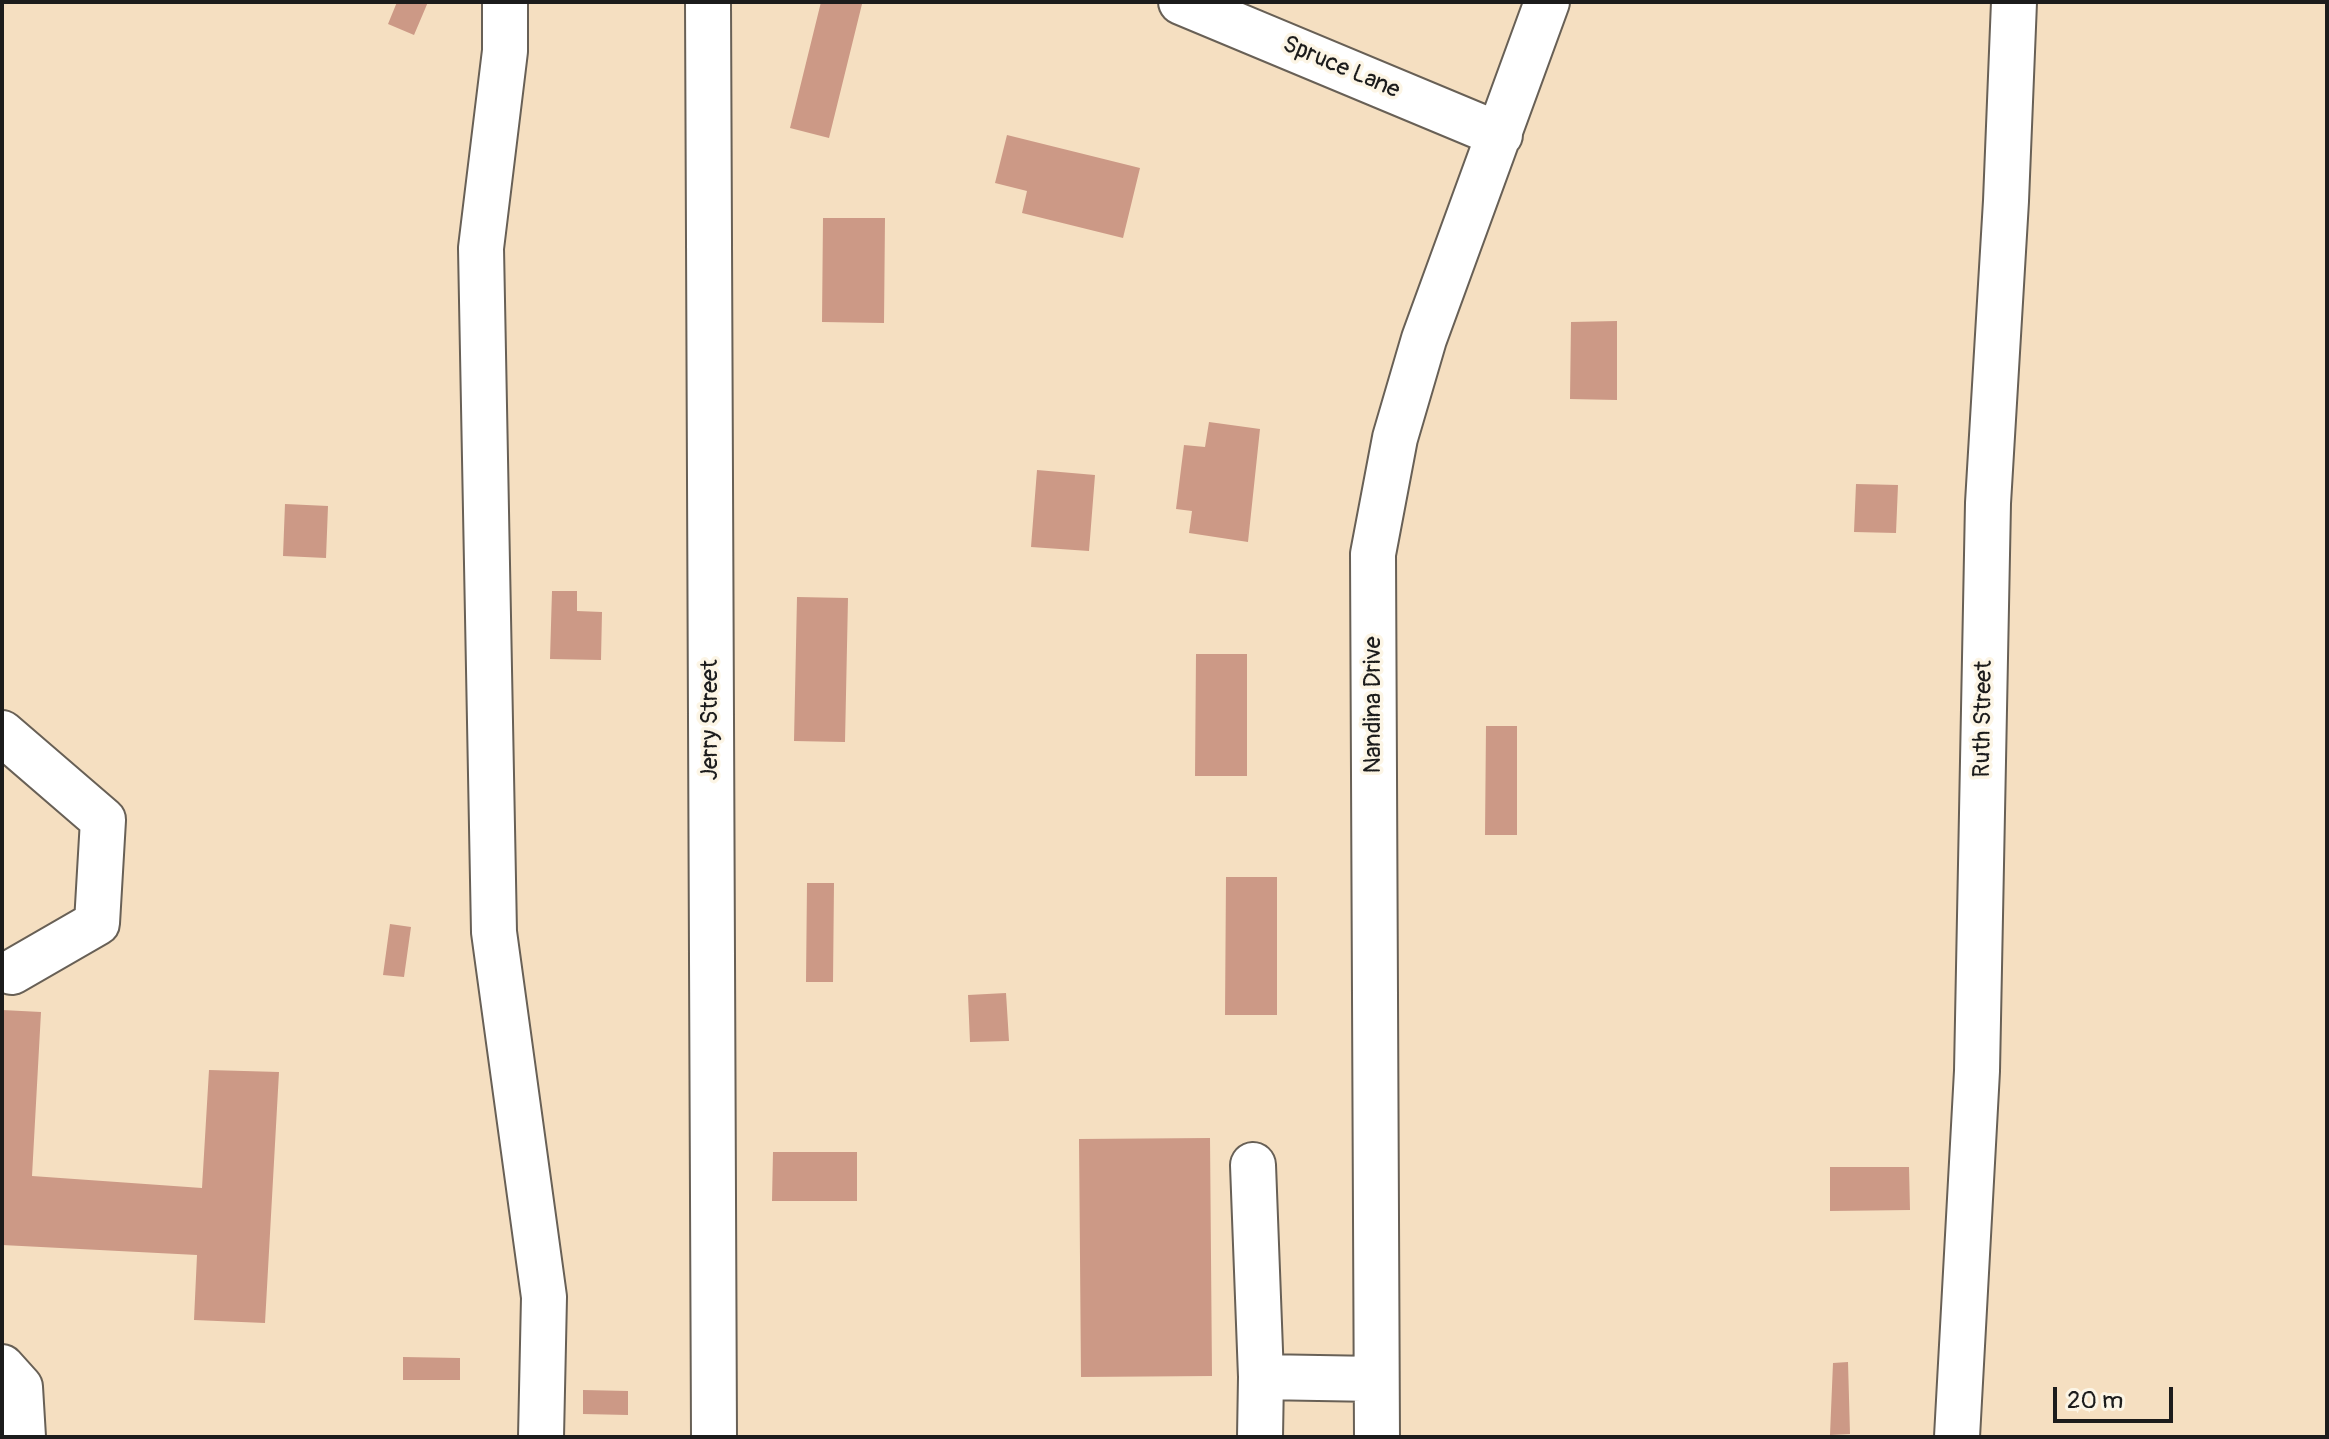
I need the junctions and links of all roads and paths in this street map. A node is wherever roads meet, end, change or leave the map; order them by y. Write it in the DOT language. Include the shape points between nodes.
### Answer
graph roads {
  1 [pos="505,2"];
  2 [pos="708,2"];
  3 [pos="1181,2"];
  4 [pos="1547,2"];
  5 [pos="2014,2"];
  6 [pos="1500,135"];
  7 [pos="2,733"];
  8 [pos="12,972"];
  9 [pos="1253,1165"];
  10 [pos="2,1367"];
  11 [pos="1261,1377"];
  12 [pos="1376,1379"];
  13 [pos="23,1437"];
  14 [pos="541,1437"];
  15 [pos="714,1437"];
  16 [pos="1260,1437"];
  17 [pos="1377,1437"];
  18 [pos="1957,1437"];
  1 -- 14 [label="street" via="505,51 481,248 494,932 544,1297"];
  2 -- 15 [label="street, Jerry Street"];
  3 -- 6 [label="street, Spruce Lane"];
  4 -- 6 [label="street, Nandina Drive"];
  5 -- 18 [label="street, Ruth Street" via="1988,503 1977,1071"];
  6 -- 12 [label="street, Nandina Drive" via="1424,339 1395,438 1373,554"];
  7 -- 8 [label="street" via="103,820 97,923"];
  9 -- 11 [label="street"];
  10 -- 13 [label="street" via="20,1387"];
  11 -- 12 [label="street"];
  11 -- 16 [label="street"];
  12 -- 17 [label="street, Nandina Drive"];
}
